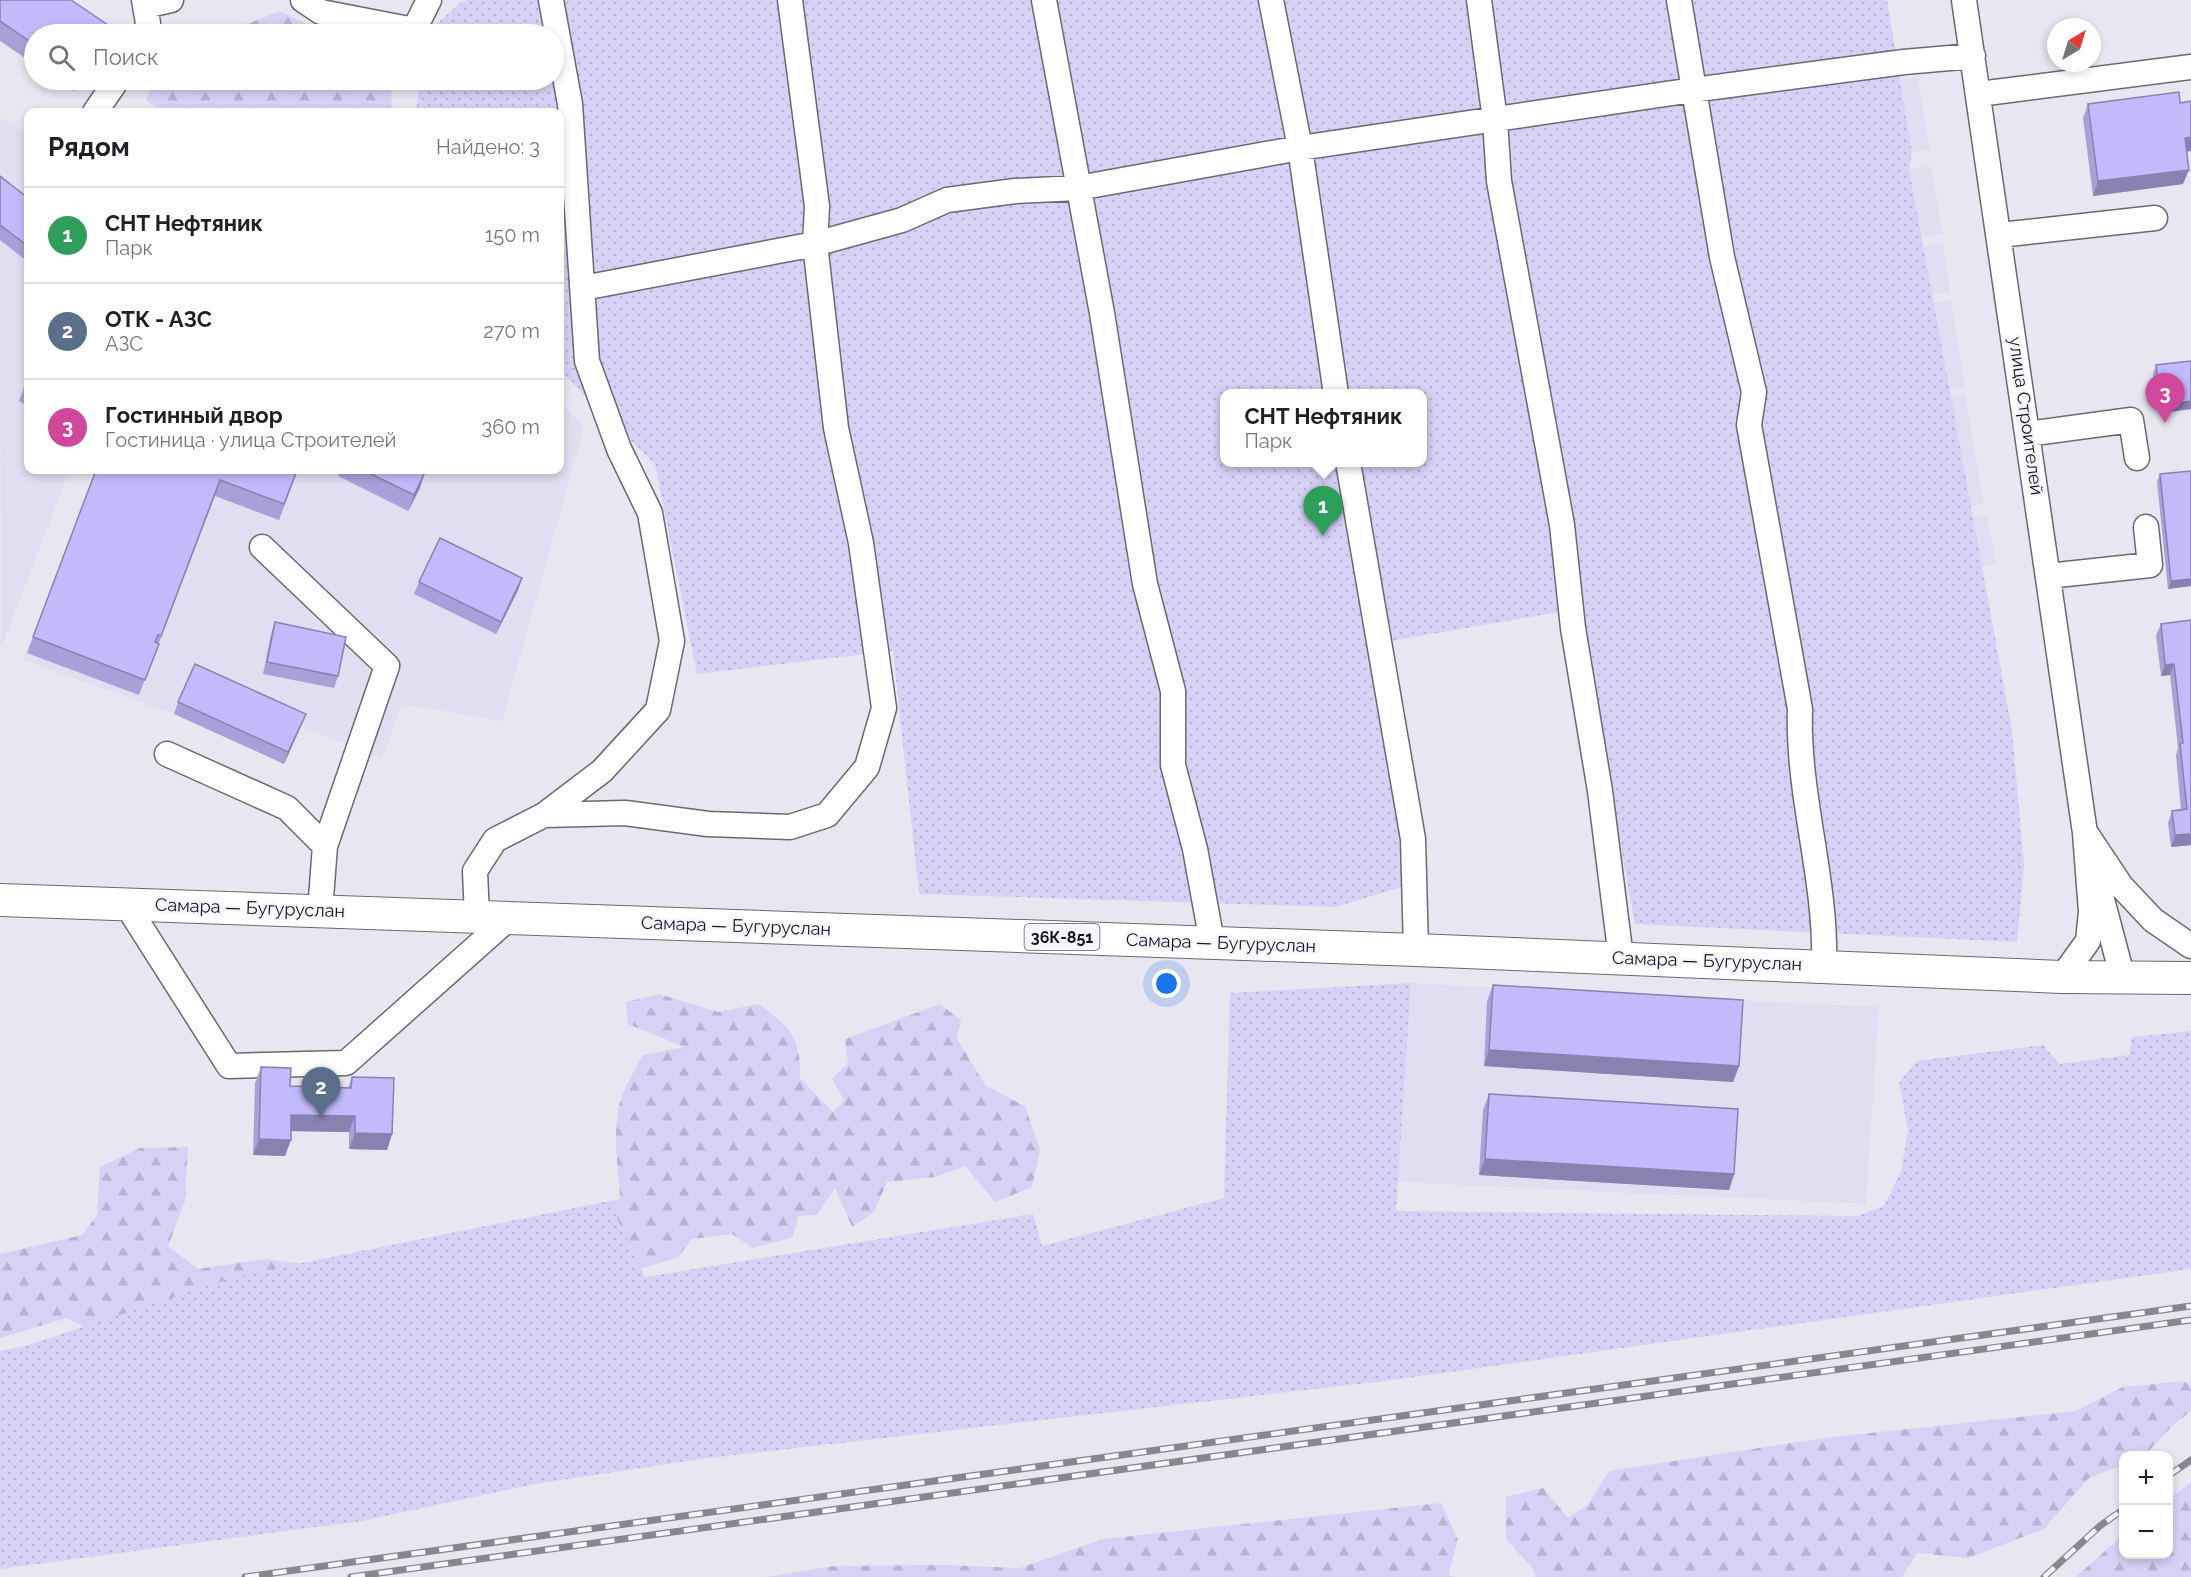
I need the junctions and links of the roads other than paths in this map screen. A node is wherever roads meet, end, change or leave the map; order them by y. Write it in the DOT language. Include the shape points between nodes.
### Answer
graph roads {
  1 [pos="171,0"];
  2 [pos="303,0"];
  3 [pos="429,0"];
  4 [pos="552,0"];
  5 [pos="790,0"];
  6 [pos="1044,0"];
  7 [pos="1271,0"];
  8 [pos="1479,0"];
  9 [pos="1679,0"];
  10 [pos="1964,0"];
  11 [pos="145,3"];
  12 [pos="148,24"];
  13 [pos="383,24"];
  14 [pos="417,24"];
  15 [pos="556,24"];
  16 [pos="1973,56"];
  17 [pos="2191,66"];
  18 [pos="564,69"];
  19 [pos="110,90"];
  20 [pos="1693,90"];
  21 [pos="1980,93"];
  22 [pos="97,108"];
  23 [pos="1495,120"];
  24 [pos="1300,148"];
  25 [pos="1078,188"];
  26 [pos="2155,218"];
  27 [pos="2000,235"];
  28 [pos="815,244"];
  29 [pos="583,288"];
  30 [pos="1335,389"];
  31 [pos="2028,434"];
  32 [pos="2137,458"];
  33 [pos="1349,467"];
  34 [pos="2146,527"];
  35 [pos="261,547"];
  36 [pos="2048,576"];
  37 [pos="167,754"];
  38 [pos="544,815"];
  39 [pos="2085,833"];
  40 [pos="325,846"];
  41 [pos="0,900"];
  42 [pos="126,904"];
  43 [pos="320,911"];
  44 [pos="477,916"];
  45 [pos="509,918"];
  46 [pos="1212,942"];
  47 [pos="2191,946"];
  48 [pos="1416,950"];
  49 [pos="1621,958"];
  50 [pos="1824,966"];
  51 [pos="2062,977"];
  52 [pos="2191,978"];
  53 [pos="2123,979"];
  1 -- 11 [label="street"];
  2 -- 13 [label="street" via="321,12"];
  3 -- 14 [label="street"];
  4 -- 15 [label="street"];
  5 -- 28 [label="street" via="817,206"];
  6 -- 25 [label="street"];
  7 -- 24 [label="street"];
  8 -- 23 [label="street"];
  9 -- 20 [label="street"];
  10 -- 16 [label="street, улица Строителей"];
  11 -- 12 [label="street"];
  16 -- 20 [label="street"];
  16 -- 21 [label="street, улица Строителей"];
  17 -- 21 [label="street"];
  18 -- 29 [label="street"];
  19 -- 22 [label="street"];
  20 -- 23 [label="street"];
  20 -- 50 [label="street" via="1722,257 1754,392 1749,425 1800,710 1798,750 1825,928"];
  21 -- 27 [label="street, улица Строителей"];
  23 -- 24 [label="street"];
  23 -- 49 [label="street" via="1499,181 1562,525"];
  24 -- 25 [label="street"];
  24 -- 30 [label="street"];
  25 -- 28 [label="street" via="947,200 902,220"];
  25 -- 46 [label="street" via="1145,584 1173,691 1173,765 1195,849"];
  26 -- 27 [label="street"];
  27 -- 31 [label="street, улица Строителей"];
  28 -- 29 [label="street"];
  28 -- 38 [label="street" via="836,428 861,543 884,708 867,767 827,815 790,827 708,824 625,813"];
  29 -- 38 [label="street" via="587,361 619,449 650,513 672,641 658,710 602,771"];
  31 -- 32 [label="street" via="2131,420"];
  31 -- 36 [label="street, улица Строителей"];
  33 -- 48 [label="street" via="1413,838"];
  34 -- 36 [label="street" via="2150,565"];
  35 -- 40 [label="street" via="387,666"];
  36 -- 39 [label="street, улица Строителей"];
  37 -- 40 [label="street" via="287,808"];
  38 -- 44 [label="street" via="495,840 475,871"];
  39 -- 47 [label="street" via="2121,886 2153,920"];
  39 -- 51 [label="street" via="2091,912 2088,941"];
  39 -- 53 [label="street"];
  40 -- 43 [label="street"];
  41 -- 42 [label="main road, Самара — Бугуруслан / 36К-851"];
  42 -- 43 [label="main road, Самара — Бугуруслан / 36К-851"];
  42 -- 45 [label="street" via="228,1066 346,1063"];
  43 -- 44 [label="main road, Самара — Бугуруслан / 36К-851"];
  44 -- 45 [label="main road, Самара — Бугуруслан / 36К-851"];
  45 -- 46 [label="main road, Самара — Бугуруслан / 36К-851"];
  46 -- 48 [label="main road, Самара — Бугуруслан / 36К-851"];
  48 -- 49 [label="main road, Самара — Бугуруслан / 36К-851"];
  49 -- 50 [label="main road, Самара — Бугуруслан / 36К-851"];
  50 -- 51 [label="main road, Самара — Бугуруслан / 36К-851"];
  51 -- 53 [label="main road, Самара — Бугуруслан / 36К-851"];
  52 -- 53 [label="main road, Самара — Бугуруслан / 36К-851"];
}
